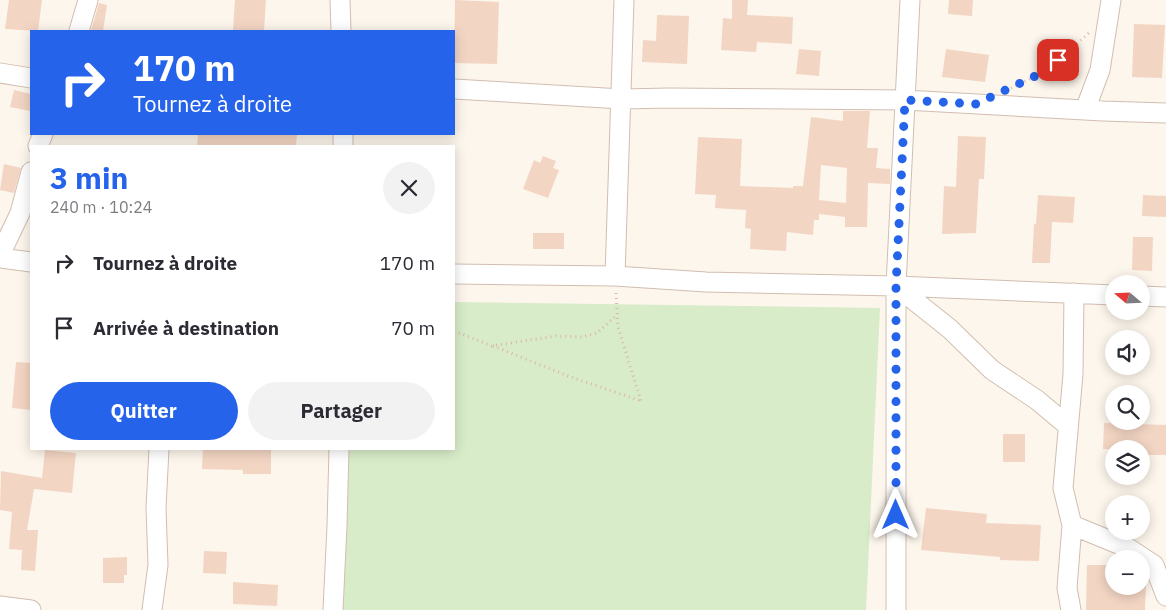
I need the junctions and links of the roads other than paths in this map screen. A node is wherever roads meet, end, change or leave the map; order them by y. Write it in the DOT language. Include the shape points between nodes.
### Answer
graph roads {
  1 [pos="88,0"];
  2 [pos="340,0"];
  3 [pos="624,0"];
  4 [pos="910,0"];
  5 [pos="1110,8"];
  6 [pos="79,30"];
  7 [pos="341,30"];
  8 [pos="0,73"];
  9 [pos="30,78"];
  10 [pos="455,89"];
  11 [pos="622,99"];
  12 [pos="905,100"];
  13 [pos="1085,110"];
  14 [pos="1166,113"];
  15 [pos="30,176"];
  16 [pos="0,256"];
  17 [pos="30,262"];
  18 [pos="455,274"];
  19 [pos="615,276"];
  20 [pos="896,286"];
  21 [pos="1074,293"];
  22 [pos="1105,294"];
  23 [pos="1150,296"];
  24 [pos="1166,297"];
  25 [pos="1068,426"];
  26 [pos="159,450"];
  27 [pos="339,450"];
  28 [pos="1072,525"];
  29 [pos="1166,596"];
  30 [pos="0,606"];
  31 [pos="31,610"];
  32 [pos="152,610"];
  33 [pos="333,610"];
  34 [pos="896,610"];
  35 [pos="1071,610"];
  1 -- 6 [label="street"];
  2 -- 7 [label="street"];
  3 -- 11 [label="street"];
  4 -- 12 [label="street"];
  5 -- 13 [label="street" via="1100,70"];
  8 -- 9 [label="street"];
  10 -- 11 [label="street"];
  11 -- 12 [label="street"];
  11 -- 19 [label="street"];
  12 -- 13 [label="street"];
  12 -- 20 [label="street"];
  13 -- 14 [label="street"];
  15 -- 16 [label="street" via="20,213"];
  16 -- 17 [label="street"];
  18 -- 19 [label="street"];
  19 -- 20 [label="street" via="706,282"];
  20 -- 21 [label="street"];
  20 -- 25 [label="street" via="950,329 992,370 1037,400"];
  20 -- 34 [label="street"];
  21 -- 22 [label="street"];
  21 -- 25 [label="street" via="1074,374"];
  23 -- 24 [label="street"];
  25 -- 28 [label="street" via="1063,488"];
  26 -- 32 [label="street" via="158,565"];
  27 -- 33 [label="street"];
  28 -- 29 [label="street" via="1128,548 1154,565"];
  28 -- 35 [label="street" via="1067,588"];
  30 -- 31 [label="street"];
}
